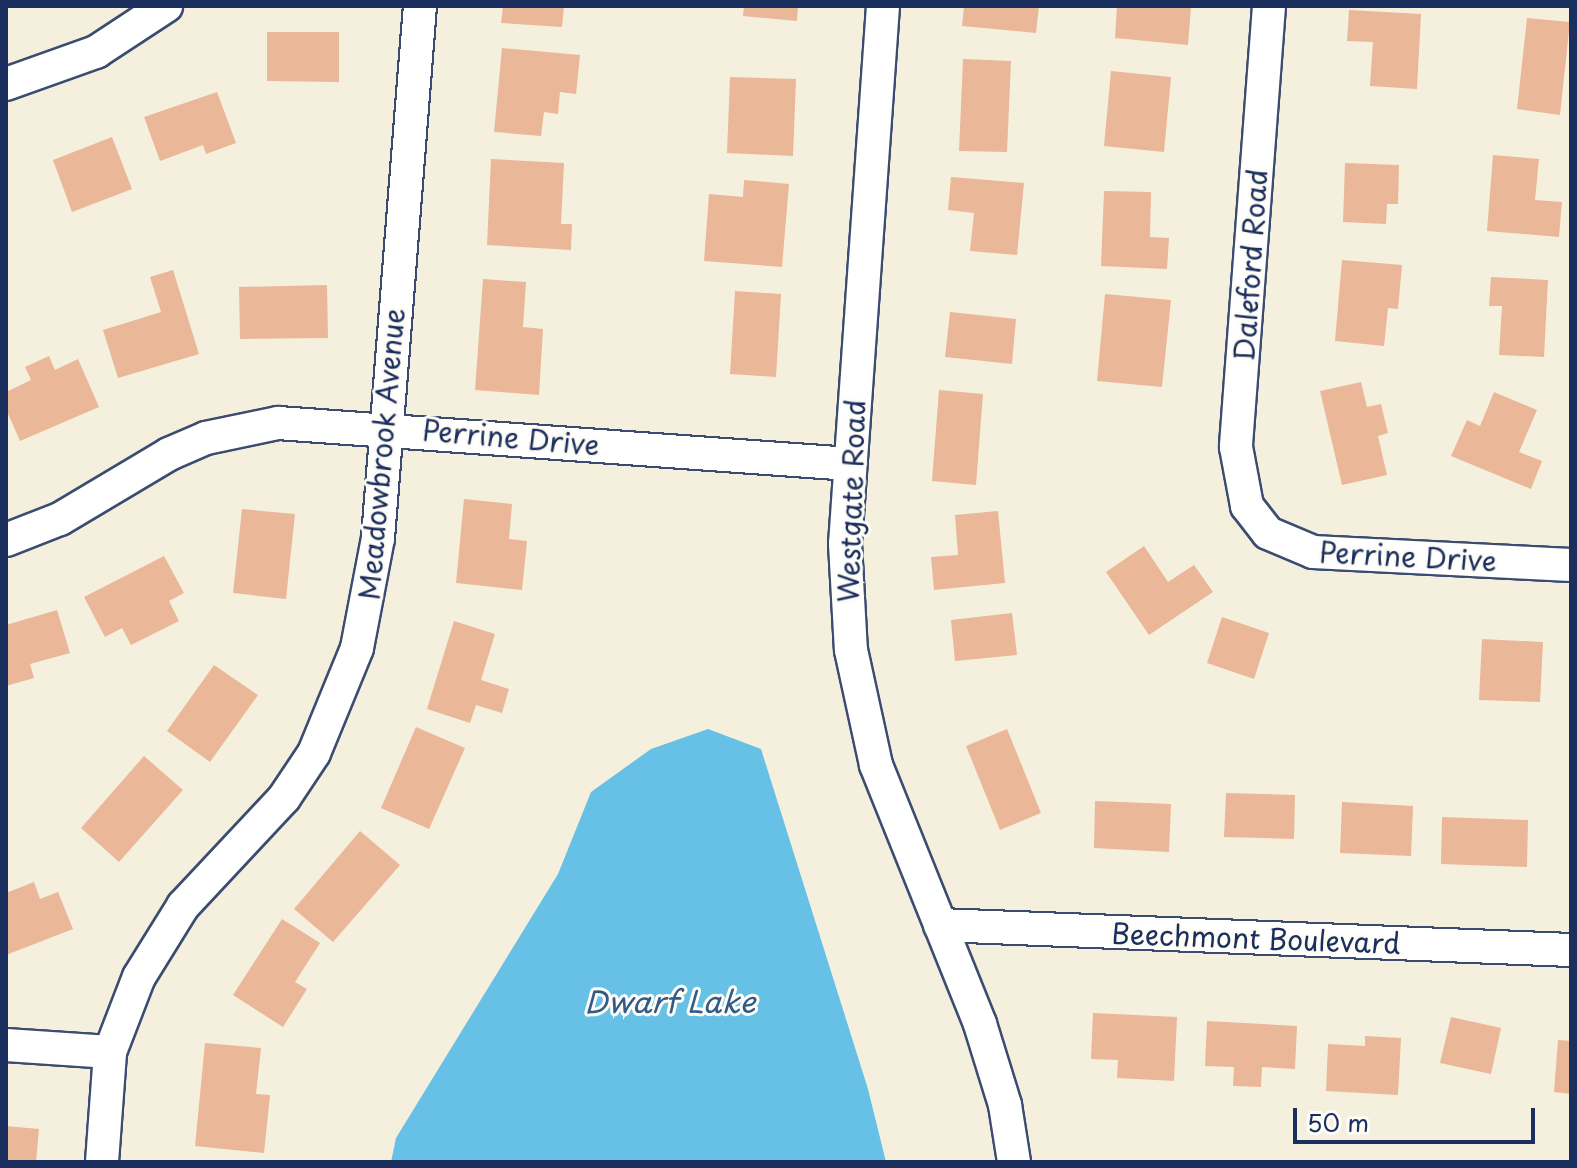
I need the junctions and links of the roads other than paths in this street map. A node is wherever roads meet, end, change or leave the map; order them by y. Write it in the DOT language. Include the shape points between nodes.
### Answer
graph roads {
  1 [pos="166,6"];
  2 [pos="420,6"];
  3 [pos="883,6"];
  4 [pos="1269,6"];
  5 [pos="6,84"];
  6 [pos="385,427"];
  7 [pos="850,464"];
  8 [pos="1255,519"];
  9 [pos="6,540"];
  10 [pos="1571,565"];
  11 [pos="940,925"];
  12 [pos="1571,950"];
  13 [pos="6,1045"];
  14 [pos="110,1052"];
  15 [pos="102,1162"];
  16 [pos="1014,1162"];
  1 -- 5 [label="street" via="96,52"];
  2 -- 6 [label="street, Meadowbrook Avenue"];
  3 -- 7 [label="street, Westgate Road"];
  4 -- 8 [label="street, Daleford Road" via="1236,447 1241,492"];
  6 -- 7 [label="street, Perrine Drive"];
  6 -- 9 [label="street, Perrine Drive" via="278,423 206,438 60,519"];
  6 -- 14 [label="street, Meadowbrook Avenue" via="371,593 336,705 284,798 183,906 161,939 139,977"];
  7 -- 11 [label="street, Westgate Road" via="845,573 857,689 888,800"];
  8 -- 10 [label="street, Perrine Drive" via="1281,541 1313,552"];
  11 -- 12 [label="street, Beechmont Boulevard"];
  11 -- 16 [label="street, Westgate Road" via="994,1067"];
  13 -- 14 [label="street"];
  14 -- 15 [label="street, Meadowbrook Avenue"];
}
